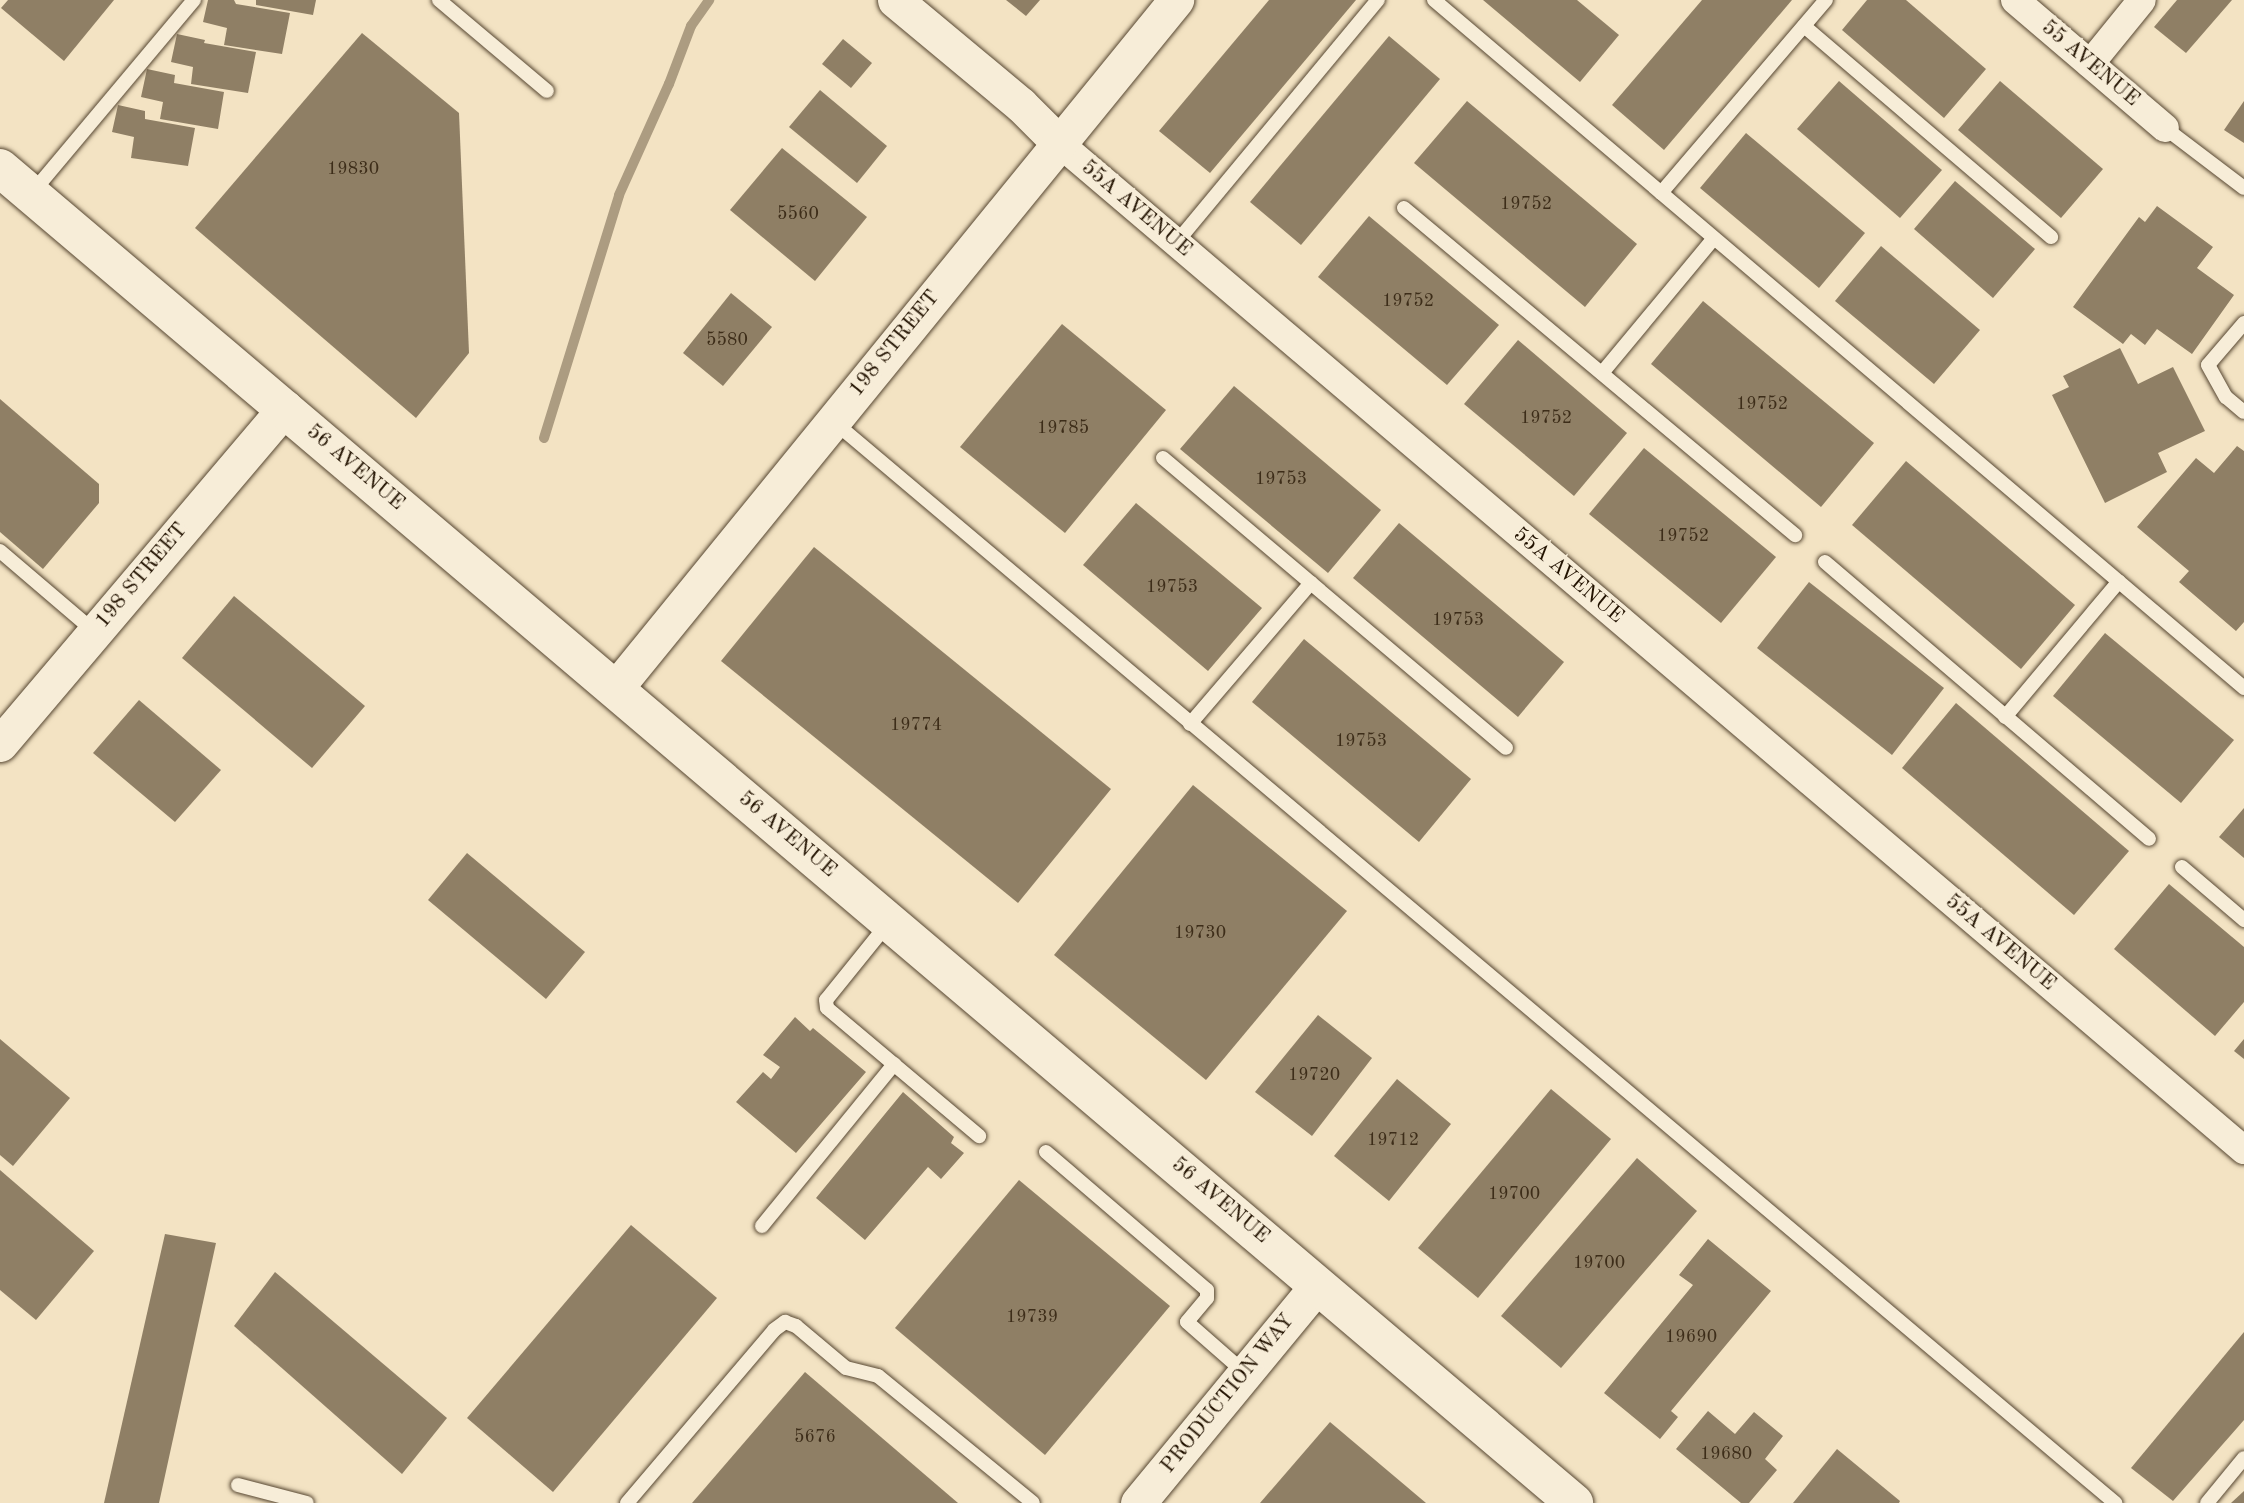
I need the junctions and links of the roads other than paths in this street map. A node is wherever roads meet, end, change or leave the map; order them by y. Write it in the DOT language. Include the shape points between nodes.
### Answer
graph roads {
  1 [pos="194,0"];
  2 [pos="439,0"];
  3 [pos="895,0"];
  4 [pos="1175,0"];
  5 [pos="1378,0"];
  6 [pos="1434,0"];
  7 [pos="1826,0"];
  8 [pos="2015,0"];
  9 [pos="2142,0"];
  10 [pos="1804,26"];
  11 [pos="2090,64"];
  12 [pos="547,91"];
  13 [pos="2165,128"];
  14 [pos="1059,143"];
  15 [pos="0,168"];
  16 [pos="2244,187"];
  17 [pos="1661,192"];
  18 [pos="31,194"];
  19 [pos="1404,208"];
  20 [pos="2052,237"];
  21 [pos="1714,238"];
  22 [pos="1176,243"];
  23 [pos="2244,323"];
  24 [pos="1602,373"];
  25 [pos="285,408"];
  26 [pos="2244,412"];
  27 [pos="832,421"];
  28 [pos="1163,458"];
  29 [pos="1795,535"];
  30 [pos="0,551"];
  31 [pos="1825,562"];
  32 [pos="2119,581"];
  33 [pos="1311,583"];
  34 [pos="95,632"];
  35 [pos="2244,688"];
  36 [pos="615,689"];
  37 [pos="2005,717"];
  38 [pos="1190,723"];
  39 [pos="0,744"];
  40 [pos="1506,748"];
  41 [pos="2149,839"];
  42 [pos="2182,867"];
  43 [pos="2244,920"];
  44 [pos="889,922"];
  45 [pos="894,1064"];
  46 [pos="979,1136"];
  47 [pos="2244,1150"];
  48 [pos="1046,1152"];
  49 [pos="762,1226"];
  50 [pos="1318,1284"];
  51 [pos="1245,1373"];
  52 [pos="2244,1458"];
  53 [pos="239,1485"];
  54 [pos="307,1503"];
  55 [pos="627,1503"];
  56 [pos="1033,1503"];
  57 [pos="1138,1503"];
  58 [pos="1574,1503"];
  59 [pos="2115,1503"];
  60 [pos="2207,1503"];
  1 -- 18 [label="lane"];
  2 -- 12 [label="lane"];
  3 -- 14 [label="street, 55A AVENUE" via="1021,105"];
  4 -- 14 [label="street, 198 STREET"];
  5 -- 22 [label="lane"];
  6 -- 17 [label="lane"];
  7 -- 10 [label="lane"];
  8 -- 11 [label="street, 55 AVENUE"];
  9 -- 11 [label="street"];
  10 -- 17 [label="lane"];
  10 -- 20 [label="lane"];
  11 -- 13 [label="street, 55 AVENUE"];
  13 -- 16 [label="lane"];
  14 -- 22 [label="street, 55A AVENUE"];
  14 -- 27 [label="street, 198 STREET"];
  15 -- 18 [label="main road, 56 AVENUE"];
  17 -- 21 [label="lane"];
  18 -- 25 [label="main road, 56 AVENUE"];
  19 -- 24 [label="lane"];
  21 -- 24 [label="lane"];
  21 -- 32 [label="lane"];
  22 -- 47 [label="street, 55A AVENUE"];
  23 -- 26 [label="lane" via="2208,365 2226,397"];
  24 -- 29 [label="lane"];
  25 -- 34 [label="street, 198 STREET"];
  25 -- 36 [label="main road, 56 AVENUE"];
  27 -- 36 [label="street, 198 STREET"];
  27 -- 38 [label="lane"];
  28 -- 33 [label="lane"];
  30 -- 34 [label="lane"];
  31 -- 37 [label="lane"];
  32 -- 35 [label="lane"];
  32 -- 37 [label="lane"];
  33 -- 38 [label="lane"];
  33 -- 40 [label="lane"];
  34 -- 39 [label="street, 198 STREET"];
  36 -- 44 [label="main road, 56 AVENUE"];
  37 -- 41 [label="lane"];
  38 -- 59 [label="lane"];
  42 -- 43 [label="lane"];
  44 -- 45 [label="lane" via="826,1004"];
  44 -- 50 [label="main road, 56 AVENUE"];
  45 -- 46 [label="lane"];
  45 -- 49 [label="lane"];
  48 -- 51 [label="lane" via="1207,1290 1207,1298 1187,1322"];
  50 -- 51 [label="street, PRODUCTION WAY"];
  50 -- 58 [label="main road, 56 AVENUE"];
  51 -- 57 [label="street, PRODUCTION WAY"];
  52 -- 60 [label="lane"];
  53 -- 54 [label="lane"];
  55 -- 56 [label="lane" via="785,1322 846,1368 878,1376"];
}
